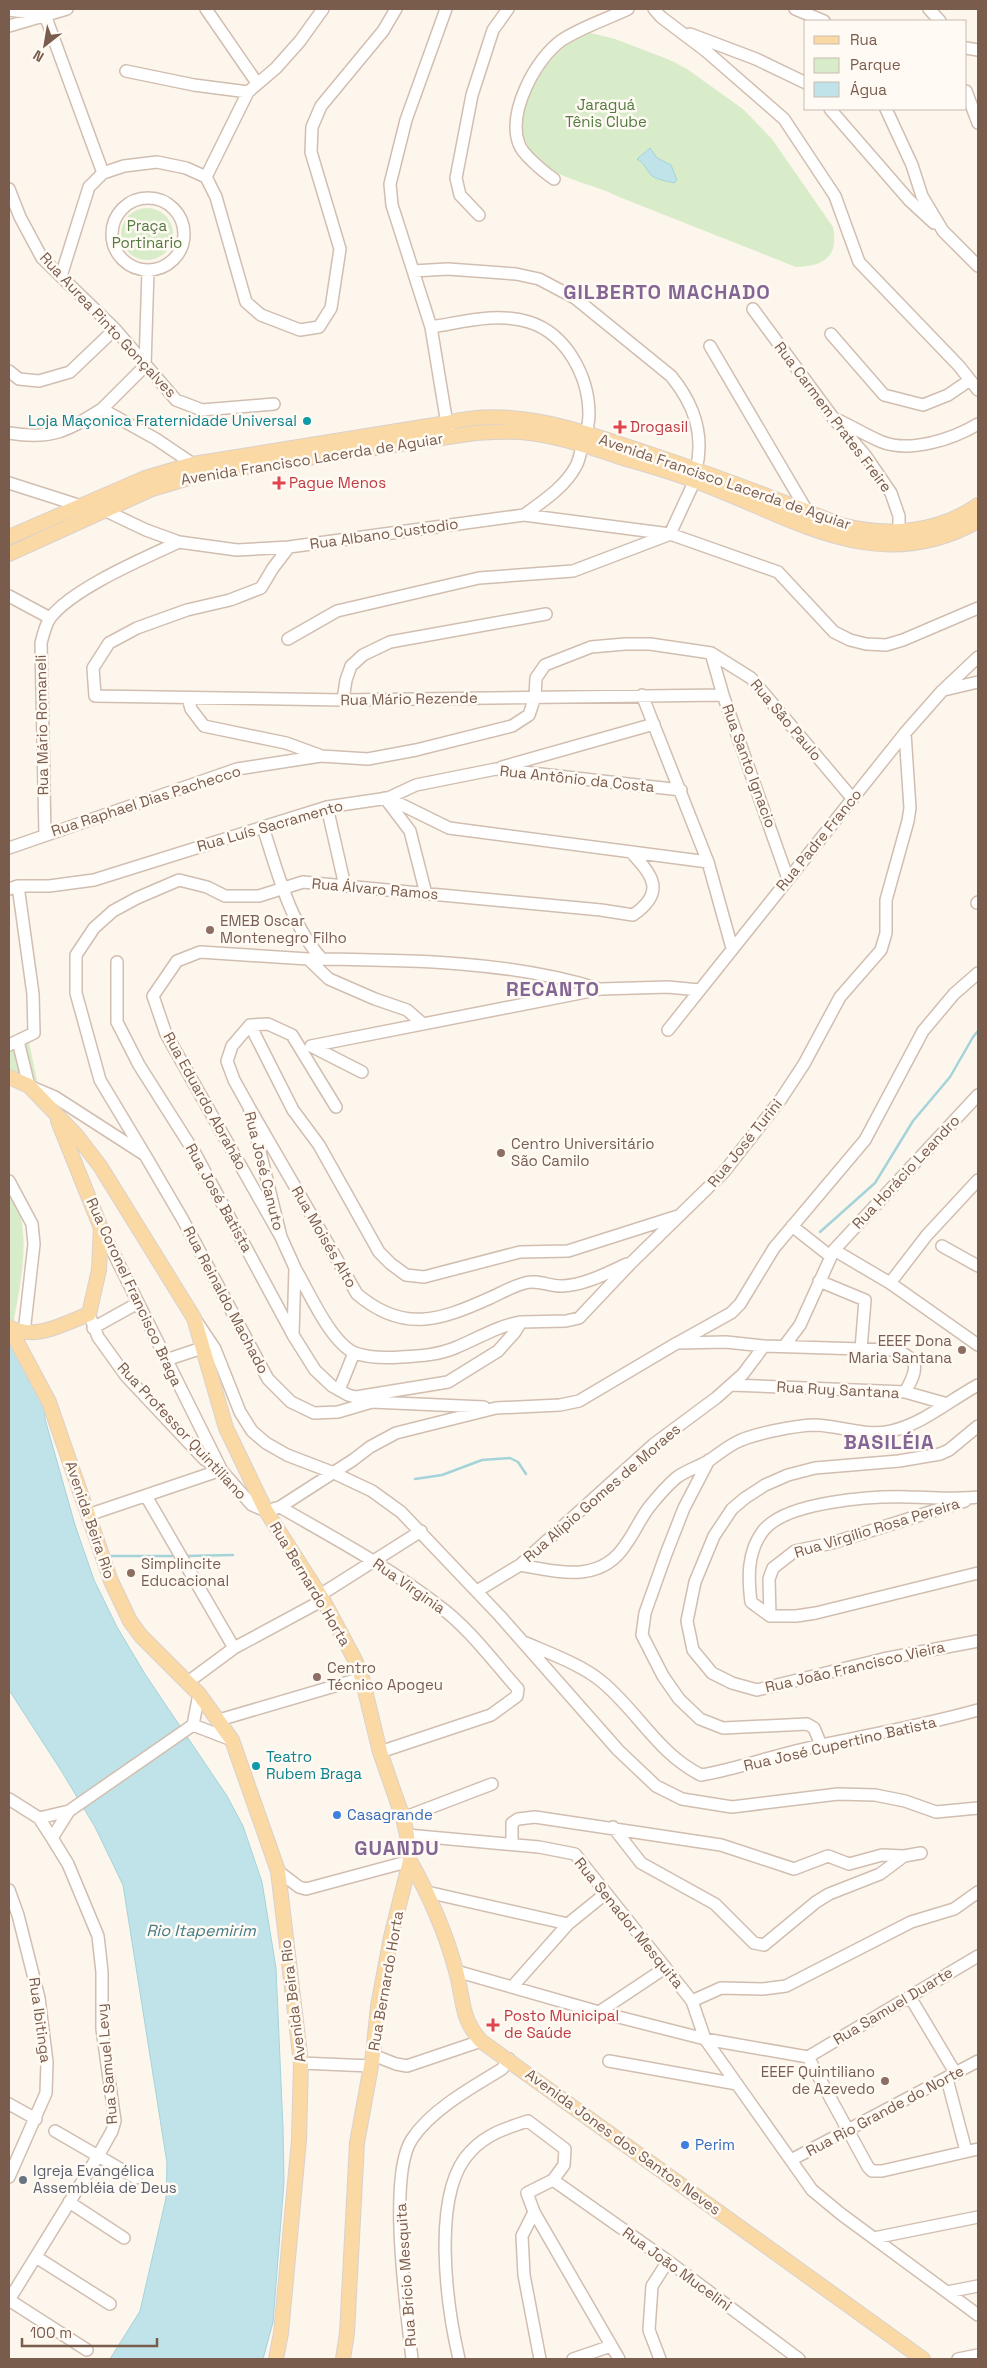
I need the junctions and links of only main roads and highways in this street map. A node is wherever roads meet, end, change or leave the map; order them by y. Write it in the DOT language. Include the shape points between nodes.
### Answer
graph roads {
  1 [pos="448,430"];
  2 [pos="696,475"];
  3 [pos="978,505"];
  4 [pos="978,521"];
  5 [pos="9,537"];
  6 [pos="9,554"];
  7 [pos="9,1078"];
  8 [pos="53,1110"];
  9 [pos="9,1327"];
  10 [pos="410,1861"];
  11 [pos="276,2359"];
  12 [pos="343,2359"];
  13 [pos="923,2359"];
  1 -- 2 [label="main road, Avenida Francisco Lacerda de Aguiar" via="521,432 584,439"];
  1 -- 5 [label="main road, Avenida Francisco Lacerda de Aguiar" via="192,464 146,478"];
  1 -- 6 [label="main road, Avenida Francisco Lacerda de Aguiar" via="202,474 152,489"];
  2 -- 3 [label="main road, Avenida Francisco Lacerda de Aguiar" via="866,531 925,529"];
  2 -- 4 [label="main road, Avenida Francisco Lacerda de Aguiar" via="812,528 857,542 882,546 923,543"];
  7 -- 8 [label="main road, Rua Bernardo Horta" via="30,1086"];
  8 -- 9 [label="main road, Rua Coronel Francisco Braga" via="101,1228 99,1270 91,1321 43,1332 24,1333"];
  8 -- 10 [label="main road, Rua Bernardo Horta" via="100,1166 194,1318 226,1428 355,1660 380,1752 403,1818"];
  9 -- 11 [label="main road, Avenida Beira Rio" via="49,1402 110,1581 130,1621 152,1649 199,1694 232,1740 278,1871 302,2063 299,2140"];
  10 -- 12 [label="main road, Rua Bernardo Horta" via="390,1937 357,2143"];
  10 -- 13 [label="main road, Avenida Jones dos Santos Neves" via="427,1892 456,1971 468,2025 482,2041"];
}
